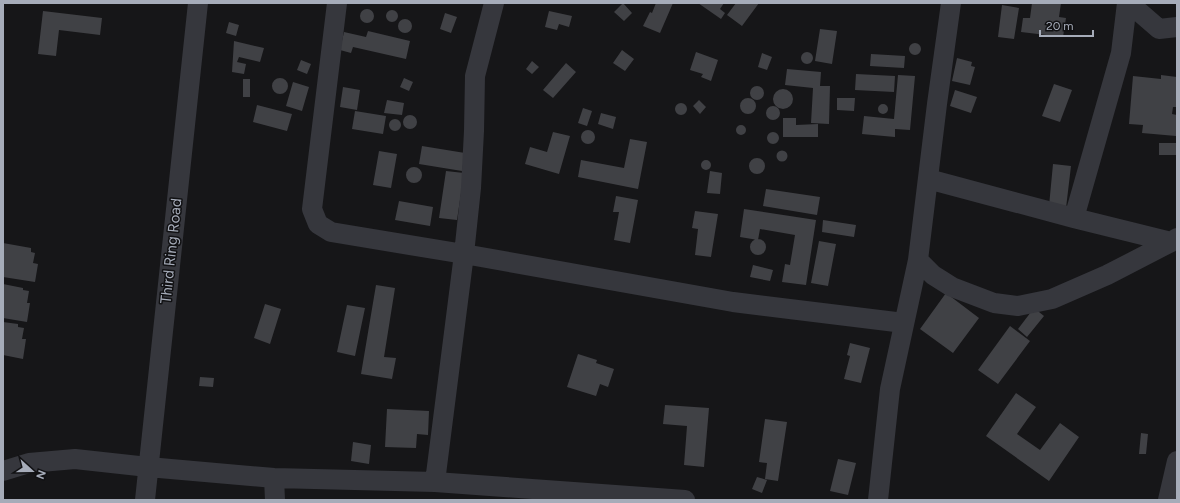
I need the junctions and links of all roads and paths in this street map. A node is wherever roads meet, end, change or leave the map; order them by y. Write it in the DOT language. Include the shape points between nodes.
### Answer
graph roads {
  1 [pos="198,3"];
  2 [pos="337,3"];
  3 [pos="494,3"];
  4 [pos="951,3"];
  5 [pos="1128,3"];
  6 [pos="1177,27"];
  7 [pos="928,179"];
  8 [pos="1074,218"];
  9 [pos="1174,240"];
  10 [pos="464,254"];
  11 [pos="918,260"];
  12 [pos="904,323"];
  13 [pos="1177,461"];
  14 [pos="148,467"];
  15 [pos="3,471"];
  16 [pos="274,478"];
  17 [pos="435,482"];
  18 [pos="145,500"];
  19 [pos="274,500"];
  20 [pos="685,500"];
  21 [pos="878,500"];
  22 [pos="1168,500"];
  1 -- 14 [label="street, Third Ring Road"];
  2 -- 10 [label="street" via="312,209 318,224 331,232"];
  3 -- 10 [label="street" via="475,76 471,188"];
  4 -- 7 [label="street"];
  5 -- 6 [label="street" via="1159,29"];
  5 -- 8 [label="street" via="1122,53"];
  7 -- 8 [label="street"];
  7 -- 11 [label="street"];
  8 -- 9 [label="street"];
  9 -- 11 [label="street" via="1107,275 1052,299 1018,306 994,303 952,288 933,276"];
  10 -- 12 [label="street" via="733,302"];
  10 -- 17 [label="street"];
  11 -- 12 [label="street"];
  12 -- 21 [label="street" via="890,389"];
  13 -- 22 [label="street"];
  14 -- 15 [label="street" via="74,459 29,462"];
  14 -- 16 [label="street"];
  14 -- 18 [label="street, Third Ring Road"];
  16 -- 17 [label="street"];
  16 -- 19 [label="street"];
  17 -- 20 [label="street"];
}
